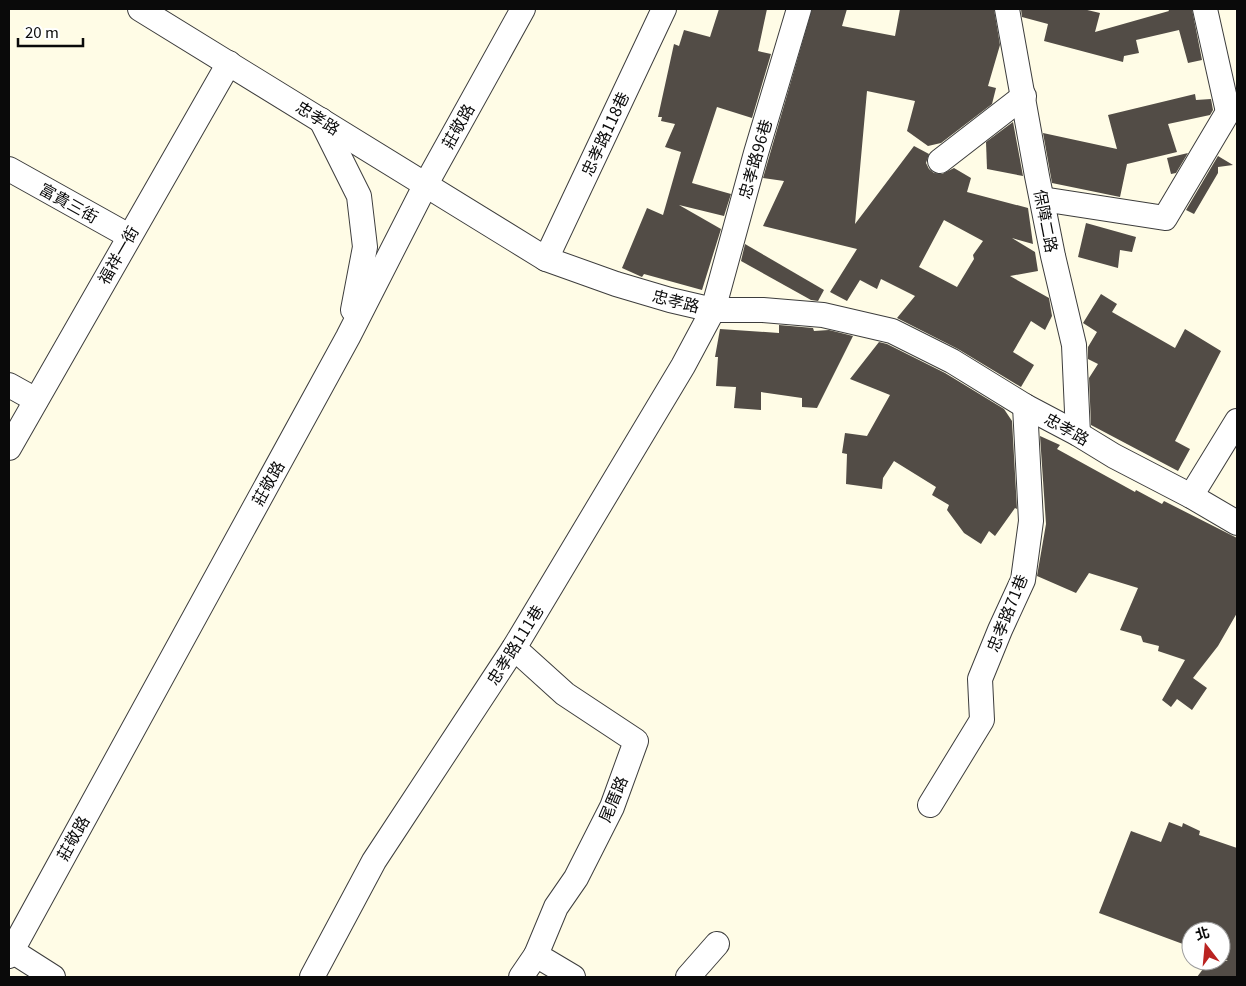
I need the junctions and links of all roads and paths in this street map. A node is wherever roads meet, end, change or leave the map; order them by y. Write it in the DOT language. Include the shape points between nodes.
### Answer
graph roads {
  1 [pos="140,9"];
  2 [pos="523,9"];
  3 [pos="664,9"];
  4 [pos="799,9"];
  5 [pos="1007,9"];
  6 [pos="1205,9"];
  7 [pos="228,63"];
  8 [pos="1024,96"];
  9 [pos="1233,113"];
  10 [pos="321,120"];
  11 [pos="940,161"];
  12 [pos="9,169"];
  13 [pos="426,184"];
  14 [pos="1042,199"];
  15 [pos="129,236"];
  16 [pos="546,259"];
  17 [pos="713,310"];
  18 [pos="348,337"];
  19 [pos="9,385"];
  20 [pos="36,400"];
  21 [pos="1025,406"];
  22 [pos="1237,421"];
  23 [pos="1078,434"];
  24 [pos="9,448"];
  25 [pos="1191,496"];
  26 [pos="1237,523"];
  27 [pos="514,648"];
  28 [pos="930,805"];
  29 [pos="718,944"];
  30 [pos="10,952"];
  31 [pos="536,955"];
  32 [pos="53,977"];
  33 [pos="312,977"];
  34 [pos="521,977"];
  35 [pos="573,977"];
  36 [pos="688,977"];
  1 -- 7 [label="street, 忠孝路"];
  2 -- 13 [label="street, 莊敬路"];
  3 -- 16 [label="street, 忠孝路118巷"];
  4 -- 17 [label="street, 忠孝路96巷"];
  5 -- 8 [label="street, 保障二路"];
  6 -- 9 [label="street"];
  7 -- 10 [label="street, 忠孝路"];
  7 -- 15 [label="street, 福祥一街"];
  8 -- 11 [label="street"];
  8 -- 14 [label="street, 保障二路"];
  9 -- 14 [label="street" via="1165,218"];
  10 -- 13 [label="street, 忠孝路"];
  10 -- 18 [label="street" via="359,196 365,247"];
  12 -- 15 [label="street, 富貴三街"];
  13 -- 16 [label="street, 忠孝路"];
  13 -- 18 [label="street, 莊敬路"];
  14 -- 23 [label="street, 保障二路" via="1074,345"];
  15 -- 20 [label="street, 福祥一街"];
  16 -- 17 [label="street, 忠孝路" via="616,284"];
  17 -- 21 [label="street, 忠孝路" via="823,315 892,332 952,361"];
  17 -- 27 [label="street, 忠孝路111巷" via="683,366"];
  18 -- 30 [label="street, 莊敬路"];
  19 -- 20 [label="street"];
  20 -- 24 [label="street, 福祥一街"];
  21 -- 23 [label="street, 忠孝路"];
  21 -- 28 [label="street, 忠孝路71巷" via="1031,521 1024,580 980,679 982,720"];
  22 -- 25 [label="street"];
  23 -- 25 [label="street, 忠孝路"];
  25 -- 26 [label="street, 忠孝路"];
  27 -- 31 [label="street, 尾厝路" via="565,694 636,741 612,807 576,878 556,907"];
  27 -- 33 [label="street, 忠孝路111巷" via="374,861"];
  29 -- 36 [label="street"];
  30 -- 32 [label="street"];
  31 -- 34 [label="street"];
  31 -- 35 [label="street"];
}
